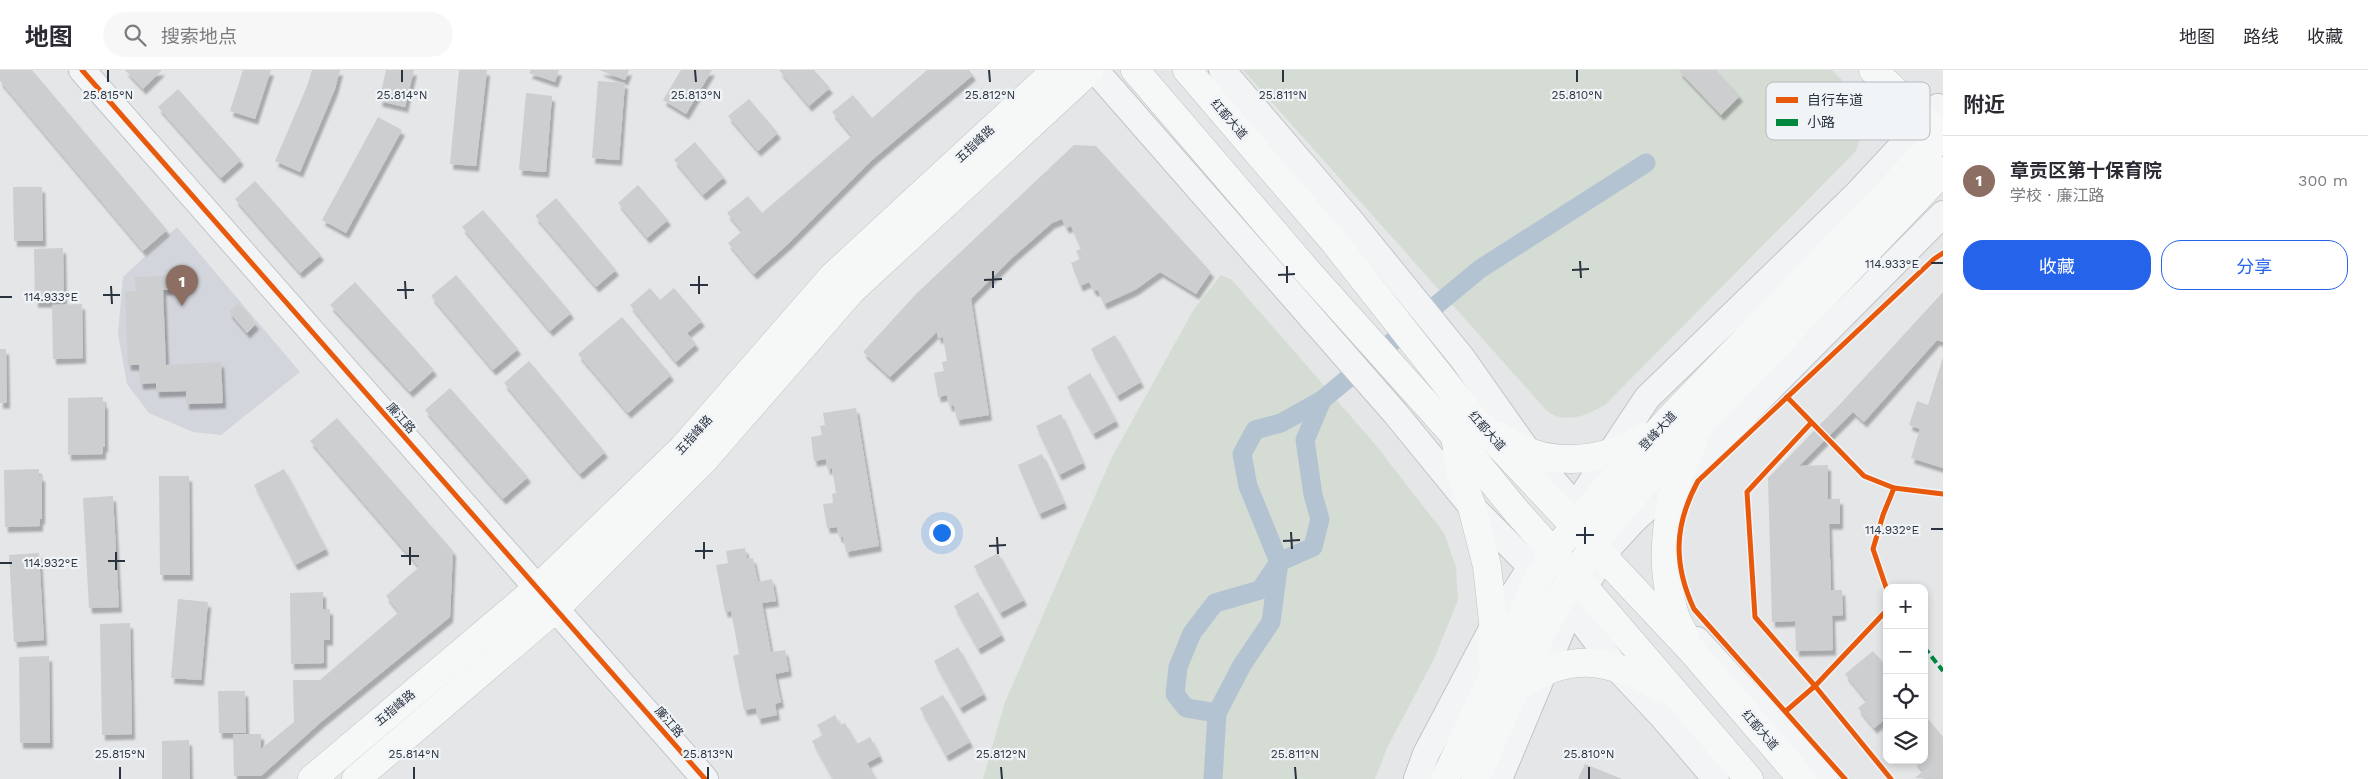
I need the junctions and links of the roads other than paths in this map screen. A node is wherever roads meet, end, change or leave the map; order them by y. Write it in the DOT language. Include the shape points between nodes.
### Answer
graph roads {
  1 [pos="82,70"];
  2 [pos="1056,70"];
  3 [pos="1090,70"];
  4 [pos="1095,70"];
  5 [pos="1135,70"];
  6 [pos="1187,70"];
  7 [pos="1222,70"];
  8 [pos="1873,70"];
  9 [pos="1901,70"];
  10 [pos="1887,82"];
  11 [pos="1909,82"];
  12 [pos="1930,112"];
  13 [pos="1939,125"];
  14 [pos="1930,135"];
  15 [pos="1921,140"];
  16 [pos="1925,140"];
  17 [pos="1943,171"];
  18 [pos="1943,214"];
  19 [pos="1674,414"];
  20 [pos="1700,425"];
  21 [pos="1465,428"];
  22 [pos="1529,453"];
  23 [pos="1610,454"];
  24 [pos="1677,480"];
  25 [pos="1472,508"];
  26 [pos="1589,532"];
  27 [pos="1542,560"];
  28 [pos="539,587"];
  29 [pos="1572,592"];
  30 [pos="556,608"];
  31 [pos="1675,616"];
  32 [pos="1494,625"];
  33 [pos="1692,651"];
  34 [pos="1616,667"];
  35 [pos="1543,672"];
  36 [pos="1492,677"];
  37 [pos="1517,687"];
  38 [pos="1681,700"];
  39 [pos="312,779"];
  40 [pos="356,779"];
  41 [pos="705,779"];
  42 [pos="1417,779"];
  43 [pos="1445,779"];
  44 [pos="1475,779"];
  45 [pos="1499,779"];
  46 [pos="1716,779"];
  47 [pos="1749,779"];
  48 [pos="1802,779"];
  49 [pos="1825,779"];
  1 -- 28 [label="street, 廉江路"];
  2 -- 28 [label="main road, 五指峰路" via="833,276 683,448"];
  3 -- 30 [label="main road, 五指峰路" via="852,291 704,460"];
  4 -- 25 [label="street" via="1396,414"];
  5 -- 21 [label="main road, 红都大道" via="1308,272 1417,393"];
  6 -- 21 [label="main road, 红都大道" via="1335,243 1440,376"];
  7 -- 22 [label="street" via="1462,358"];
  8 -- 10 [label="main road"];
  9 -- 11 [label="main road"];
  12 -- 13 [label="main road"];
  13 -- 14 [label="main road, 登峰大道"];
  15 -- 23 [label="street" via="1856,195 1647,398"];
  16 -- 19 [label="main road, 登峰大道"];
  17 -- 20 [label="main road, 登峰大道"];
  18 -- 24 [label="street"];
  19 -- 23 [label="main road" via="1632,445"];
  19 -- 26 [label="main road, 登峰大道" via="1607,487"];
  20 -- 24 [label="main road"];
  20 -- 26 [label="main road, 登峰大道" via="1621,512"];
  21 -- 22 [label="main road" via="1504,439"];
  21 -- 25 [label="main road" via="1461,476"];
  21 -- 26 [label="main road, 红都大道"];
  21 -- 27 [label="main road, 红都大道"];
  22 -- 23 [label="main road" via="1570,460"];
  22 -- 26 [label="street"];
  23 -- 26 [label="street"];
  24 -- 26 [label="street" via="1633,521"];
  24 -- 31 [label="main road" via="1666,542 1666,566"];
  25 -- 27 [label="street"];
  25 -- 32 [label="main road" via="1487,566"];
  26 -- 27 [label="main road, 登峰大道"];
  26 -- 29 [label="main road, 登峰大道"];
  26 -- 31 [label="street"];
  26 -- 33 [label="main road, 红都大道"];
  27 -- 29 [label="main road, 红都大道"];
  27 -- 32 [label="street"];
  27 -- 36 [label="main road, 登峰大道"];
  28 -- 30 [label="street, 廉江路"];
  28 -- 39 [label="main road, 五指峰路"];
  29 -- 34 [label="street"];
  29 -- 35 [label="street"];
  29 -- 37 [label="main road, 登峰大道"];
  29 -- 38 [label="main road, 红都大道"];
  30 -- 40 [label="main road, 五指峰路"];
  30 -- 41 [label="street, 廉江路"];
  31 -- 33 [label="main road"];
  31 -- 49 [label="street"];
  32 -- 36 [label="main road"];
  32 -- 42 [label="street" via="1426,754"];
  33 -- 48 [label="main road, 红都大道"];
  34 -- 35 [label="main road" via="1570,664"];
  34 -- 38 [label="main road"];
  34 -- 46 [label="street"];
  35 -- 37 [label="main road"];
  35 -- 45 [label="street"];
  36 -- 43 [label="main road, 登峰大道"];
  37 -- 44 [label="main road, 登峰大道"];
  38 -- 47 [label="main road, 红都大道"];
}
